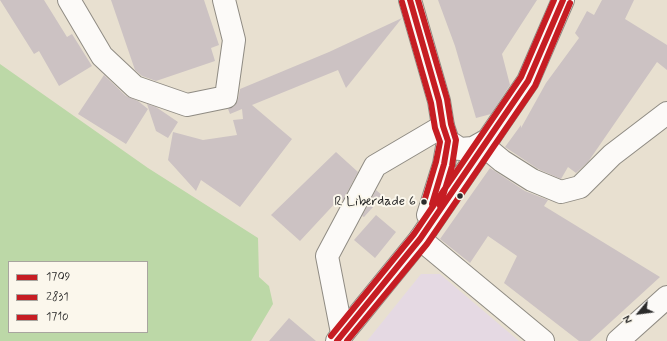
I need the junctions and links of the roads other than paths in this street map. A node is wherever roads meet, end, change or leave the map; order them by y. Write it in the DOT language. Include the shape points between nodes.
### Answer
graph roads {
  1 [pos="68,0"];
  2 [pos="224,0"];
  3 [pos="410,0"];
  4 [pos="563,0"];
  5 [pos="667,113"];
  6 [pos="446,133"];
  7 [pos="486,142"];
  8 [pos="420,239"];
  9 [pos="667,297"];
  10 [pos="340,337"];
  11 [pos="542,341"];
  12 [pos="618,341"];
  1 -- 2 [label="main road" via="102,56 136,88 187,105 226,96 234,40"];
  3 -- 6 [label="main road"];
  4 -- 7 [label="main road" via="528,81"];
  5 -- 7 [label="main road" via="612,155 580,187 561,192 532,180 502,160"];
  6 -- 7 [label="main road" via="460,149 473,148"];
  6 -- 8 [label="main road" via="444,164"];
  6 -- 10 [label="main road" via="375,166 327,256"];
  7 -- 8 [label="main road"];
  8 -- 10 [label="main road"];
  8 -- 11 [label="main road"];
  9 -- 12 [label="main road"];
}
